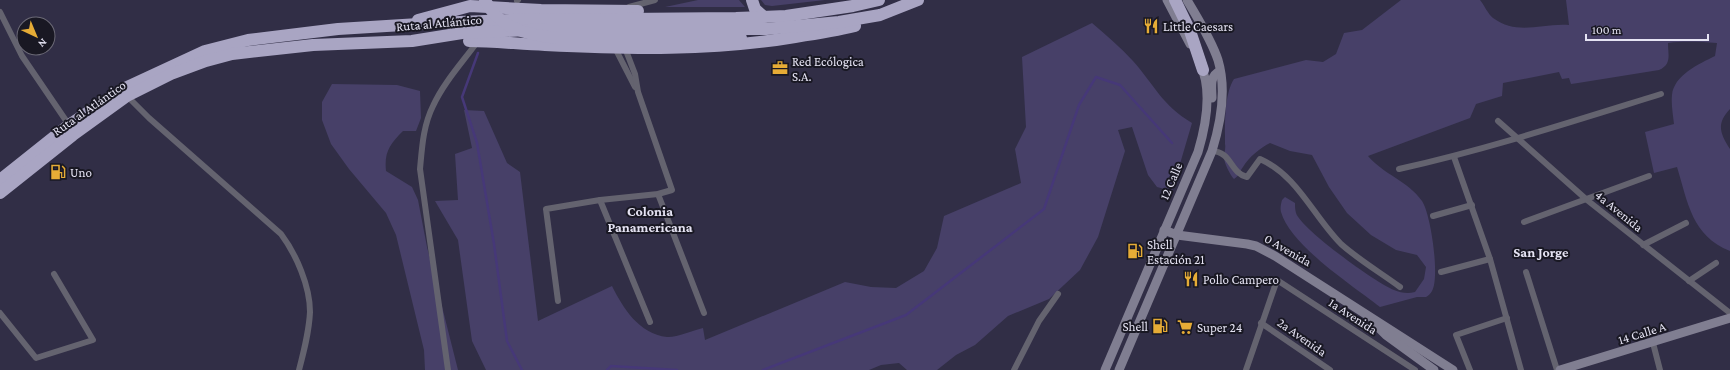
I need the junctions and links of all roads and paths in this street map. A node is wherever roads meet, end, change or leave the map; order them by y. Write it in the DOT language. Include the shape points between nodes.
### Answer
graph roads {
  1 [pos="464,0"];
  2 [pos="485,0"];
  3 [pos="655,0"];
  4 [pos="879,0"];
  5 [pos="918,0"];
  6 [pos="1167,0"];
  7 [pos="1175,0"];
  8 [pos="1187,0"];
  9 [pos="751,1"];
  10 [pos="498,4"];
  11 [pos="450,10"];
  12 [pos="615,10"];
  13 [pos="0,12"];
  14 [pos="880,15"];
  15 [pos="764,17"];
  16 [pos="736,18"];
  17 [pos="392,26"];
  18 [pos="440,28"];
  19 [pos="412,41"];
  20 [pos="762,42"];
  21 [pos="475,45"];
  22 [pos="620,47"];
  23 [pos="232,54"];
  24 [pos="1203,70"];
  25 [pos="1220,72"];
  26 [pos="638,92"];
  27 [pos="1661,94"];
  28 [pos="127,96"];
  29 [pos="1206,119"];
  30 [pos="1498,121"];
  31 [pos="69,125"];
  32 [pos="1519,138"];
  33 [pos="1212,151"];
  34 [pos="1454,157"];
  35 [pos="1399,169"];
  36 [pos="1649,176"];
  37 [pos="0,180"];
  38 [pos="0,192"];
  39 [pos="658,194"];
  40 [pos="600,200"];
  41 [pos="1588,200"];
  42 [pos="1472,205"];
  43 [pos="1433,216"];
  44 [pos="1524,222"];
  45 [pos="1686,223"];
  46 [pos="1164,230"];
  47 [pos="1177,235"];
  48 [pos="1643,245"];
  49 [pos="1490,259"];
  50 [pos="1716,263"];
  51 [pos="1441,272"];
  52 [pos="1526,272"];
  53 [pos="54,274"];
  54 [pos="1688,281"];
  55 [pos="1400,287"];
  56 [pos="1058,294"];
  57 [pos="558,300"];
  58 [pos="0,313"];
  59 [pos="704,313"];
  60 [pos="1730,313"];
  61 [pos="1366,314"];
  62 [pos="1506,318"];
  63 [pos="1730,318"];
  64 [pos="650,322"];
  65 [pos="1261,323"];
  66 [pos="1653,343"];
  67 [pos="1248,369"];
  68 [pos="299,370"];
  69 [pos="448,370"];
  70 [pos="1014,370"];
  71 [pos="1105,370"];
  72 [pos="1119,370"];
  73 [pos="1330,370"];
  74 [pos="1415,370"];
  75 [pos="1434,370"];
  76 [pos="1453,370"];
  77 [pos="1470,370"];
  78 [pos="1521,370"];
  79 [pos="1559,370"];
  80 [pos="1660,370"];
  1 -- 11 [label="street"];
  2 -- 20 [label="highway, bridge" via="493,13 510,27 537,36 741,38"];
  3 -- 12 [label="street"];
  4 -- 15 [label="highway, Ruta al Atlántico" via="808,14"];
  5 -- 14 [label="highway, Ruta al Atlántico"];
  6 -- 24 [label="main road, 12 Calle"];
  7 -- 24 [label="highway" via="1192,37"];
  8 -- 25 [label="main road, 12 Calle" via="1211,45"];
  9 -- 15 [label="highway"];
  10 -- 11 [label="highway"];
  10 -- 12 [label="highway"];
  11 -- 17 [label="highway"];
  12 -- 16 [label="highway" via="715,13"];
  13 -- 31 [label="street" via="22,56"];
  14 -- 19 [label="highway, Ruta al Atlántico" via="840,22 766,29 550,29 462,33"];
  14 -- 20 [label="highway" via="841,30"];
  15 -- 16 [label="highway, Ruta al Atlántico"];
  16 -- 17 [label="highway, Ruta al Atlántico" via="510,20"];
  17 -- 31 [label="highway, Ruta al Atlántico" via="288,34 248,40 205,51 123,89"];
  18 -- 23 [label="highway" via="417,33 282,43"];
  19 -- 22 [label="highway"];
  19 -- 23 [label="highway, Ruta al Atlántico" via="313,45"];
  20 -- 22 [label="highway" via="686,48"];
  21 -- 69 [label="street" via="433,106 423,137 420,169"];
  22 -- 26 [label="street" via="634,74"];
  22 -- 26 [label="street" via="628,76"];
  23 -- 28 [label="highway, Ruta al Atlántico" via="171,74"];
  24 -- 29 [label="main road, 12 Calle"];
  25 -- 29 [label="main road" via="1212,80 1211,105"];
  25 -- 33 [label="main road, 12 Calle" via="1221,116"];
  26 -- 39 [label="street" via="672,188"];
  27 -- 32 [label="street"];
  28 -- 38 [label="highway, Ruta al Atlántico"];
  28 -- 68 [label="street" via="281,234 291,248 302,273 310,310"];
  29 -- 46 [label="main road, 12 Calle" via="1198,152"];
  30 -- 32 [label="street, 4a Avenida"];
  31 -- 37 [label="highway, Ruta al Atlántico"];
  32 -- 34 [label="street"];
  32 -- 41 [label="street, 4a Avenida"];
  33 -- 47 [label="main road, 12 Calle"];
  33 -- 55 [label="street" via="1224,154 1243,176 1247,177 1260,159 1280,170 1306,197 1316,216 1342,244"];
  34 -- 35 [label="street"];
  34 -- 42 [label="street"];
  36 -- 41 [label="street"];
  39 -- 40 [label="street"];
  39 -- 59 [label="street"];
  40 -- 57 [label="street" via="546,209"];
  40 -- 64 [label="street"];
  41 -- 44 [label="street"];
  41 -- 48 [label="street, 4a Avenida"];
  42 -- 43 [label="street"];
  42 -- 49 [label="street"];
  45 -- 48 [label="street"];
  46 -- 47 [label="main road, 0 Avenida"];
  46 -- 71 [label="main road, 12 Calle"];
  47 -- 61 [label="main road, 0 Avenida" via="1256,246"];
  47 -- 72 [label="main road, 12 Calle"];
  48 -- 54 [label="street, 4a Avenida"];
  49 -- 51 [label="street"];
  49 -- 62 [label="street"];
  50 -- 54 [label="street"];
  52 -- 79 [label="street"];
  53 -- 58 [label="street" via="93,340 36,358"];
  54 -- 60 [label="street, 4a Avenida"];
  56 -- 70 [label="street" via="1039,321"];
  61 -- 75 [label="main road, 0 Avenida" via="1386,335"];
  61 -- 76 [label="main road, 0 Avenida"];
  62 -- 77 [label="street" via="1456,335"];
  62 -- 78 [label="street"];
  63 -- 66 [label="main road, 14 Calle A"];
  65 -- 67 [label="street"];
  65 -- 73 [label="street, 2a Avenida"];
  65 -- 74 [label="street, 1a Avenida" via="1275,282 1279,281"];
  66 -- 79 [label="main road, 14 Calle A"];
  66 -- 80 [label="street"];
}
